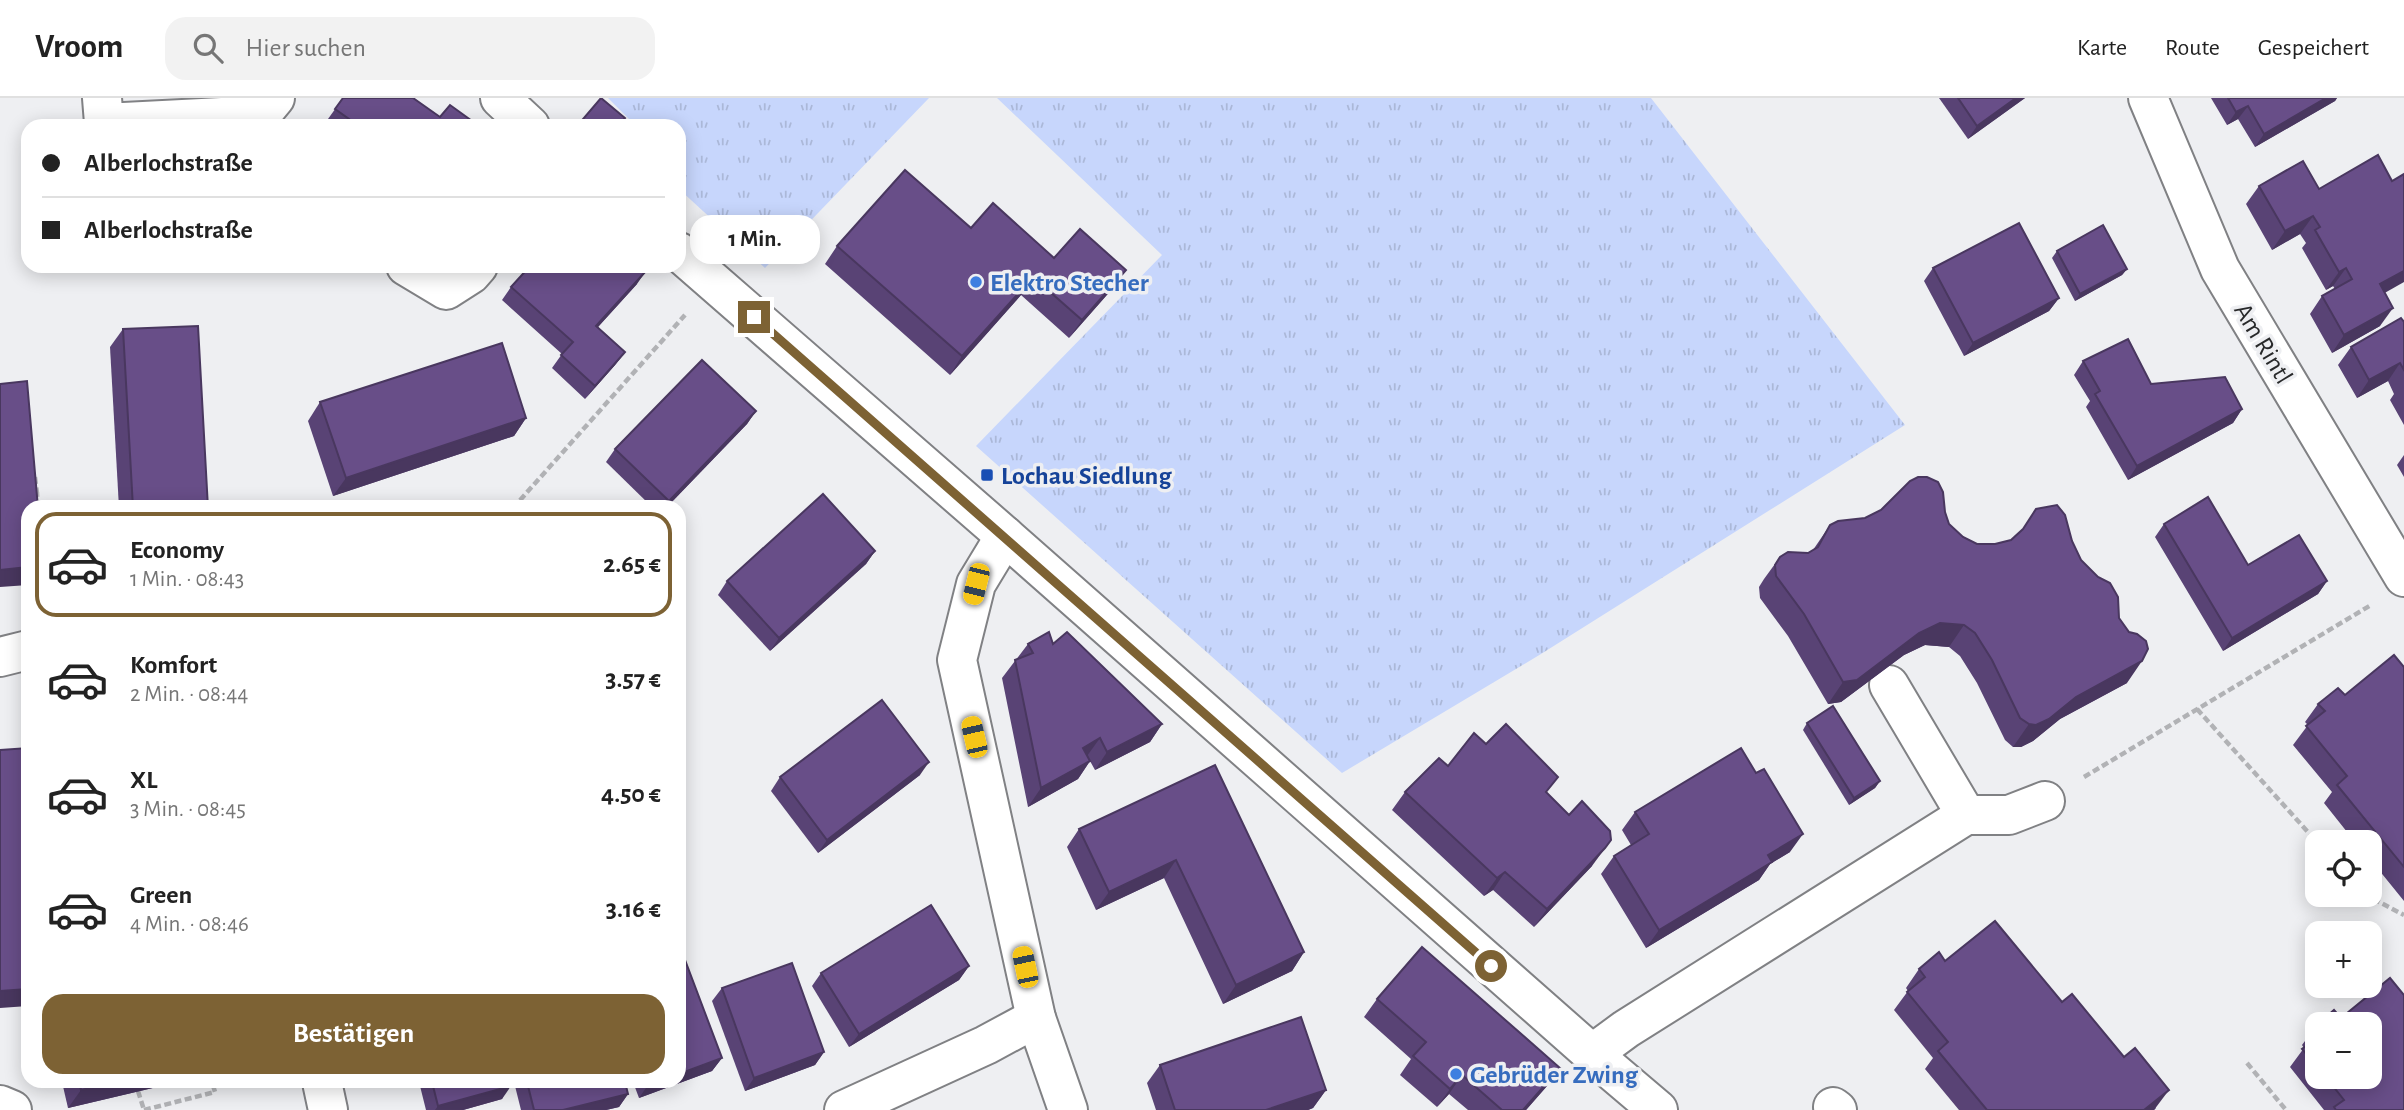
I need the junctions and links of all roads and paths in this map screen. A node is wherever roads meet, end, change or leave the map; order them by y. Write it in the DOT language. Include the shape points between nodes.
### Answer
graph roads {
  1 [pos="102,98"];
  2 [pos="275,98"];
  3 [pos="500,98"];
  4 [pos="2148,98"];
  5 [pos="104,119"];
  6 [pos="182,119"];
  7 [pos="522,119"];
  8 [pos="686,258"];
  9 [pos="417,273"];
  10 [pos="472,273"];
  11 [pos="714,282"];
  12 [pos="34,467"];
  13 [pos="37,493"];
  14 [pos="30,494"];
  15 [pos="37,500"];
  16 [pos="520,500"];
  17 [pos="1005,536"];
  18 [pos="2393,588"];
  19 [pos="21,652"];
  20 [pos="0,657"];
  21 [pos="1889,685"];
  22 [pos="2197,709"];
  23 [pos="2045,801"];
  24 [pos="1966,815"];
  25 [pos="2306,830"];
  26 [pos="2382,903"];
  27 [pos="2404,915"];
  28 [pos="1036,1018"];
  29 [pos="1592,1054"];
  30 [pos="2247,1063"];
  31 [pos="214,1088"];
  32 [pos="323,1088"];
  33 [pos="138,1091"];
  34 [pos="0,1105"];
  35 [pos="12,1110"];
  36 [pos="144,1110"];
  37 [pos="328,1110"];
  38 [pos="844,1110"];
  39 [pos="1068,1110"];
  40 [pos="1658,1110"];
  41 [pos="2286,1110"];
  1 -- 5 [label="street"];
  2 -- 6 [label="street" via="261,115"];
  3 -- 7 [label="street"];
  4 -- 18 [label="street, Am Rintl" via="2220,269"];
  8 -- 11 [label="street"];
  9 -- 10 [label="street" via="446,289"];
  11 -- 16 [label="path"];
  11 -- 17 [label="street"];
  12 -- 13 [label="path"];
  13 -- 14 [label="path"];
  13 -- 15 [label="path"];
  17 -- 28 [label="street" via="976,584 957,660"];
  17 -- 29 [label="street"];
  18 -- 22 [label="path"];
  19 -- 20 [label="street"];
  21 -- 24 [label="street"];
  22 -- 23 [label="path"];
  22 -- 25 [label="path"];
  23 -- 24 [label="street" via="2009,815"];
  24 -- 29 [label="street"];
  26 -- 27 [label="path"];
  28 -- 38 [label="street"];
  28 -- 39 [label="street"];
  29 -- 40 [label="street"];
  30 -- 41 [label="path"];
  31 -- 36 [label="path" via="215,1092"];
  32 -- 37 [label="street"];
  33 -- 36 [label="path"];
  34 -- 35 [label="street"];
}
